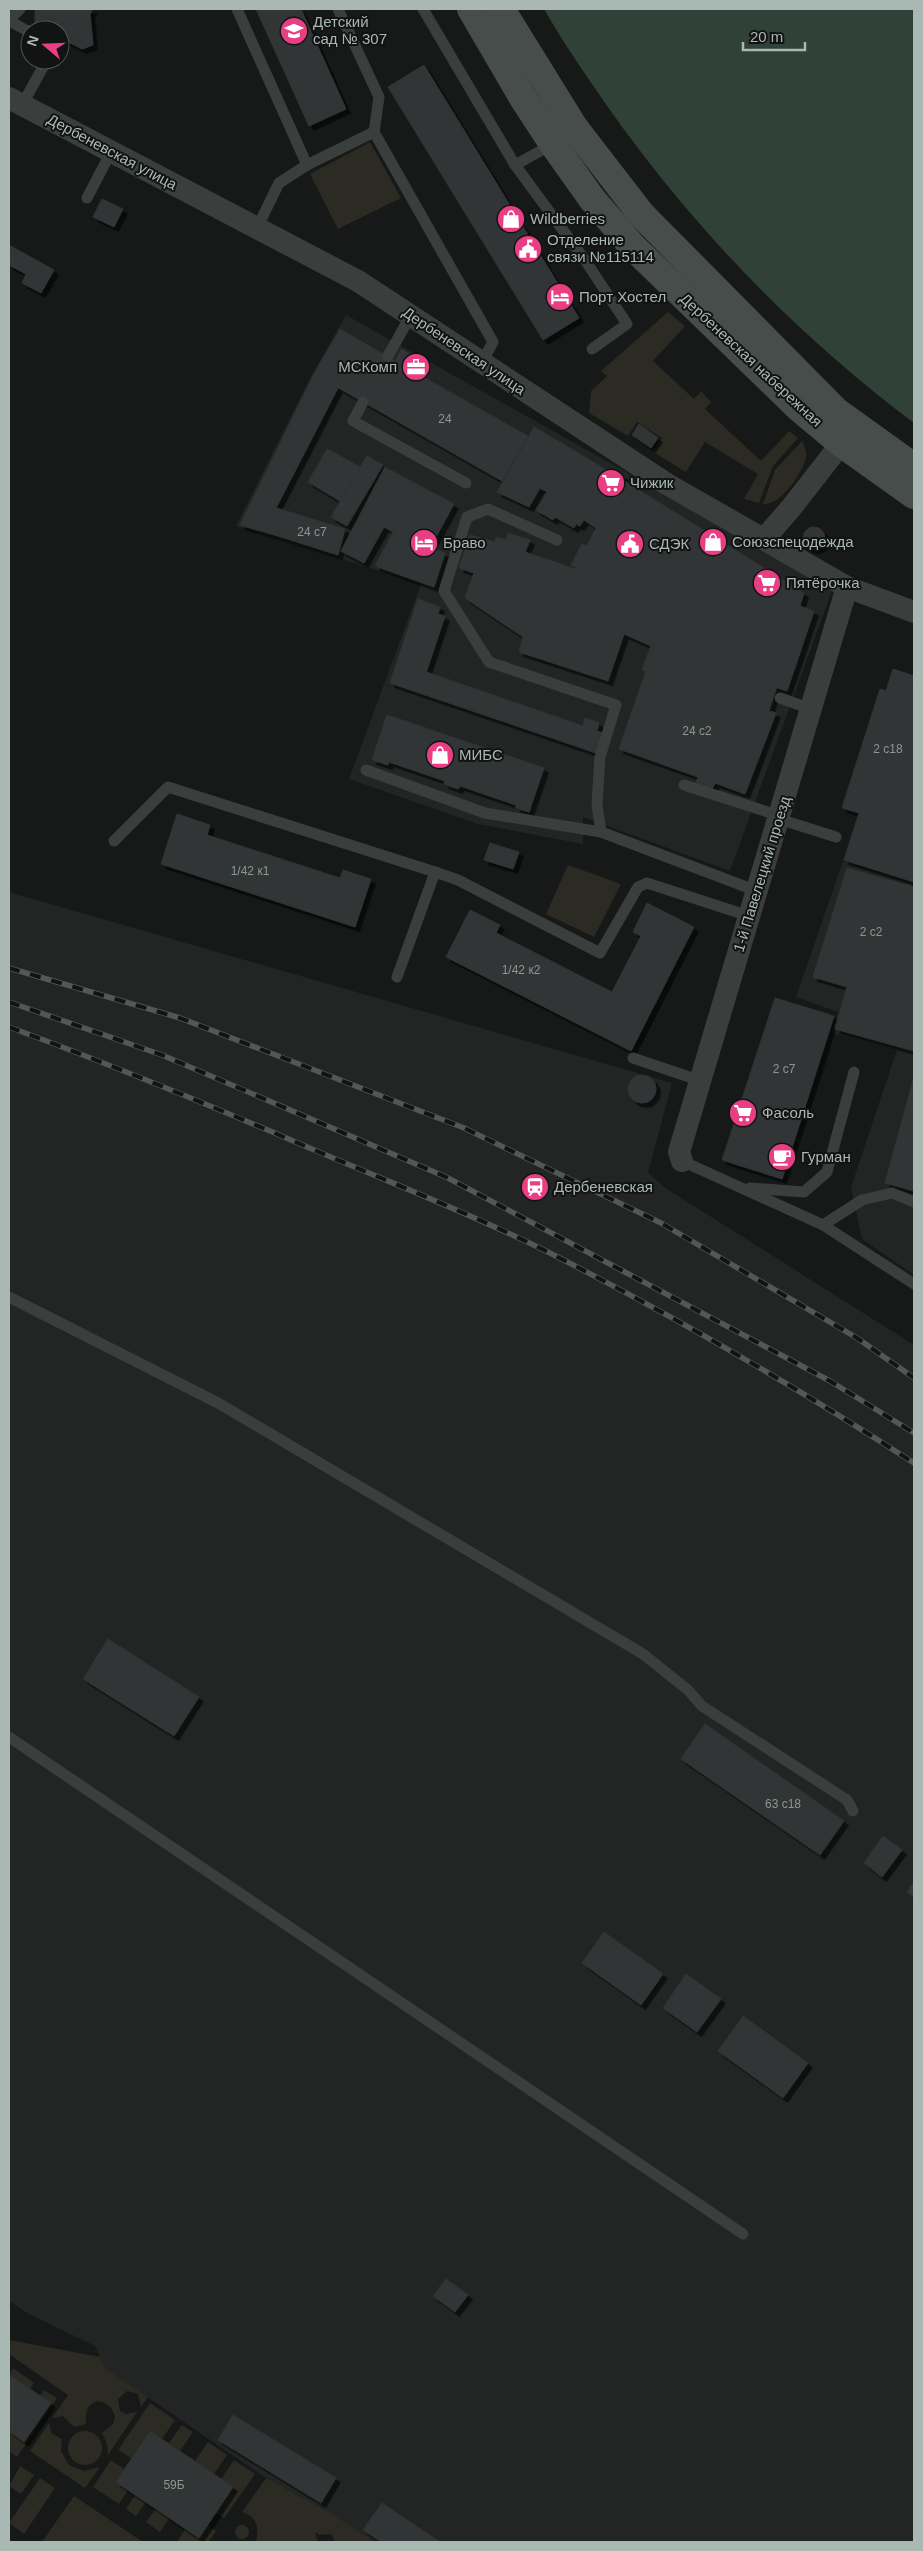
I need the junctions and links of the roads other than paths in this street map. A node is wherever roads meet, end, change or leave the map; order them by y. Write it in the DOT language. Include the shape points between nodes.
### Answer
graph roads {
  1 [pos="20,9"];
  2 [pos="237,9"];
  3 [pos="338,9"];
  4 [pos="423,9"];
  5 [pos="471,9"];
  6 [pos="501,9"];
  7 [pos="9,20"];
  8 [pos="20,26"];
  9 [pos="39,70"];
  10 [pos="15,101"];
  11 [pos="374,132"];
  12 [pos="553,144"];
  13 [pos="111,152"];
  14 [pos="307,165"];
  15 [pos="515,166"];
  16 [pos="87,198"];
  17 [pos="257,228"];
  18 [pos="411,315"];
  19 [pos="592,349"];
  20 [pos="388,356"];
  21 [pos="482,362"];
  22 [pos="363,402"];
  23 [pos="848,435"];
  24 [pos="914,467"];
  25 [pos="466,483"];
  26 [pos="914,495"];
  27 [pos="764,539"];
  28 [pos="557,540"];
  29 [pos="847,587"];
  30 [pos="914,612"];
  31 [pos="780,698"];
  32 [pos="811,709"];
  33 [pos="366,770"];
  34 [pos="684,785"];
  35 [pos="779,818"];
  36 [pos="601,832"];
  37 [pos="836,838"];
  38 [pos="114,842"];
  39 [pos="435,872"];
  40 [pos="757,891"];
  41 [pos="749,916"];
  42 [pos="397,977"];
  43 [pos="633,1058"];
  44 [pos="854,1072"];
  45 [pos="701,1081"];
  46 [pos="682,1161"];
  47 [pos="740,1187"];
  48 [pos="914,1202"];
  49 [pos="823,1225"];
  50 [pos="914,1284"];
  51 [pos="9,1297"];
  52 [pos="9,1737"];
  53 [pos="853,1811"];
  54 [pos="743,2234"];
  1 -- 7 [label="lane"];
  2 -- 14 [label="lane"];
  3 -- 11 [label="lane" via="379,97"];
  4 -- 15 [label="lane"];
  5 -- 12 [label="main road, Дербеневская набережная"];
  6 -- 23 [label="main road, Дербеневская набережная" via="574,126 641,214 836,411"];
  7 -- 8 [label="lane"];
  9 -- 10 [label="lane"];
  10 -- 13 [label="street, Дербеневская улица"];
  11 -- 14 [label="lane"];
  11 -- 21 [label="lane" via="493,342"];
  12 -- 15 [label="lane"];
  12 -- 23 [label="main road, Дербеневская набережная" via="592,199 633,246 800,408"];
  13 -- 16 [label="lane"];
  13 -- 17 [label="street, Дербеневская улица"];
  14 -- 17 [label="lane" via="279,183"];
  15 -- 19 [label="lane" via="628,324"];
  17 -- 18 [label="street, Дербеневская улица" via="358,281"];
  18 -- 20 [label="lane"];
  18 -- 21 [label="street, Дербеневская улица"];
  21 -- 27 [label="street, Дербеневская улица" via="667,484"];
  22 -- 25 [label="lane" via="353,421"];
  23 -- 24 [label="main road, Дербеневская набережная"];
  23 -- 26 [label="main road, Дербеневская набережная"];
  23 -- 27 [label="street"];
  27 -- 29 [label="street, Дербеневская улица"];
  28 -- 36 [label="lane" via="488,509 467,517 444,591 489,662 616,705 600,757 596,805"];
  29 -- 30 [label="street, Дербеневская улица"];
  29 -- 32 [label="street, 1-й Павелецкий проезд"];
  31 -- 32 [label="lane"];
  32 -- 35 [label="street, 1-й Павелецкий проезд"];
  33 -- 36 [label="lane" via="485,814"];
  34 -- 35 [label="lane"];
  35 -- 37 [label="lane"];
  35 -- 40 [label="street, 1-й Павелецкий проезд"];
  36 -- 40 [label="lane"];
  38 -- 39 [label="lane" via="168,787"];
  39 -- 41 [label="lane" via="458,880 600,953 638,886 647,884"];
  39 -- 42 [label="lane"];
  40 -- 41 [label="street, 1-й Павелецкий проезд"];
  41 -- 45 [label="street, 1-й Павелецкий проезд"];
  43 -- 45 [label="lane"];
  44 -- 47 [label="lane" via="827,1172 804,1192"];
  45 -- 46 [label="street, 1-й Павелецкий проезд" via="679,1152"];
  46 -- 47 [label="lane"];
  47 -- 49 [label="lane"];
  48 -- 49 [label="lane" via="892,1193 862,1200"];
  49 -- 50 [label="lane"];
  51 -- 53 [label="lane" via="220,1404 643,1654 688,1690 702,1706 847,1800"];
  52 -- 54 [label="lane"];
}
